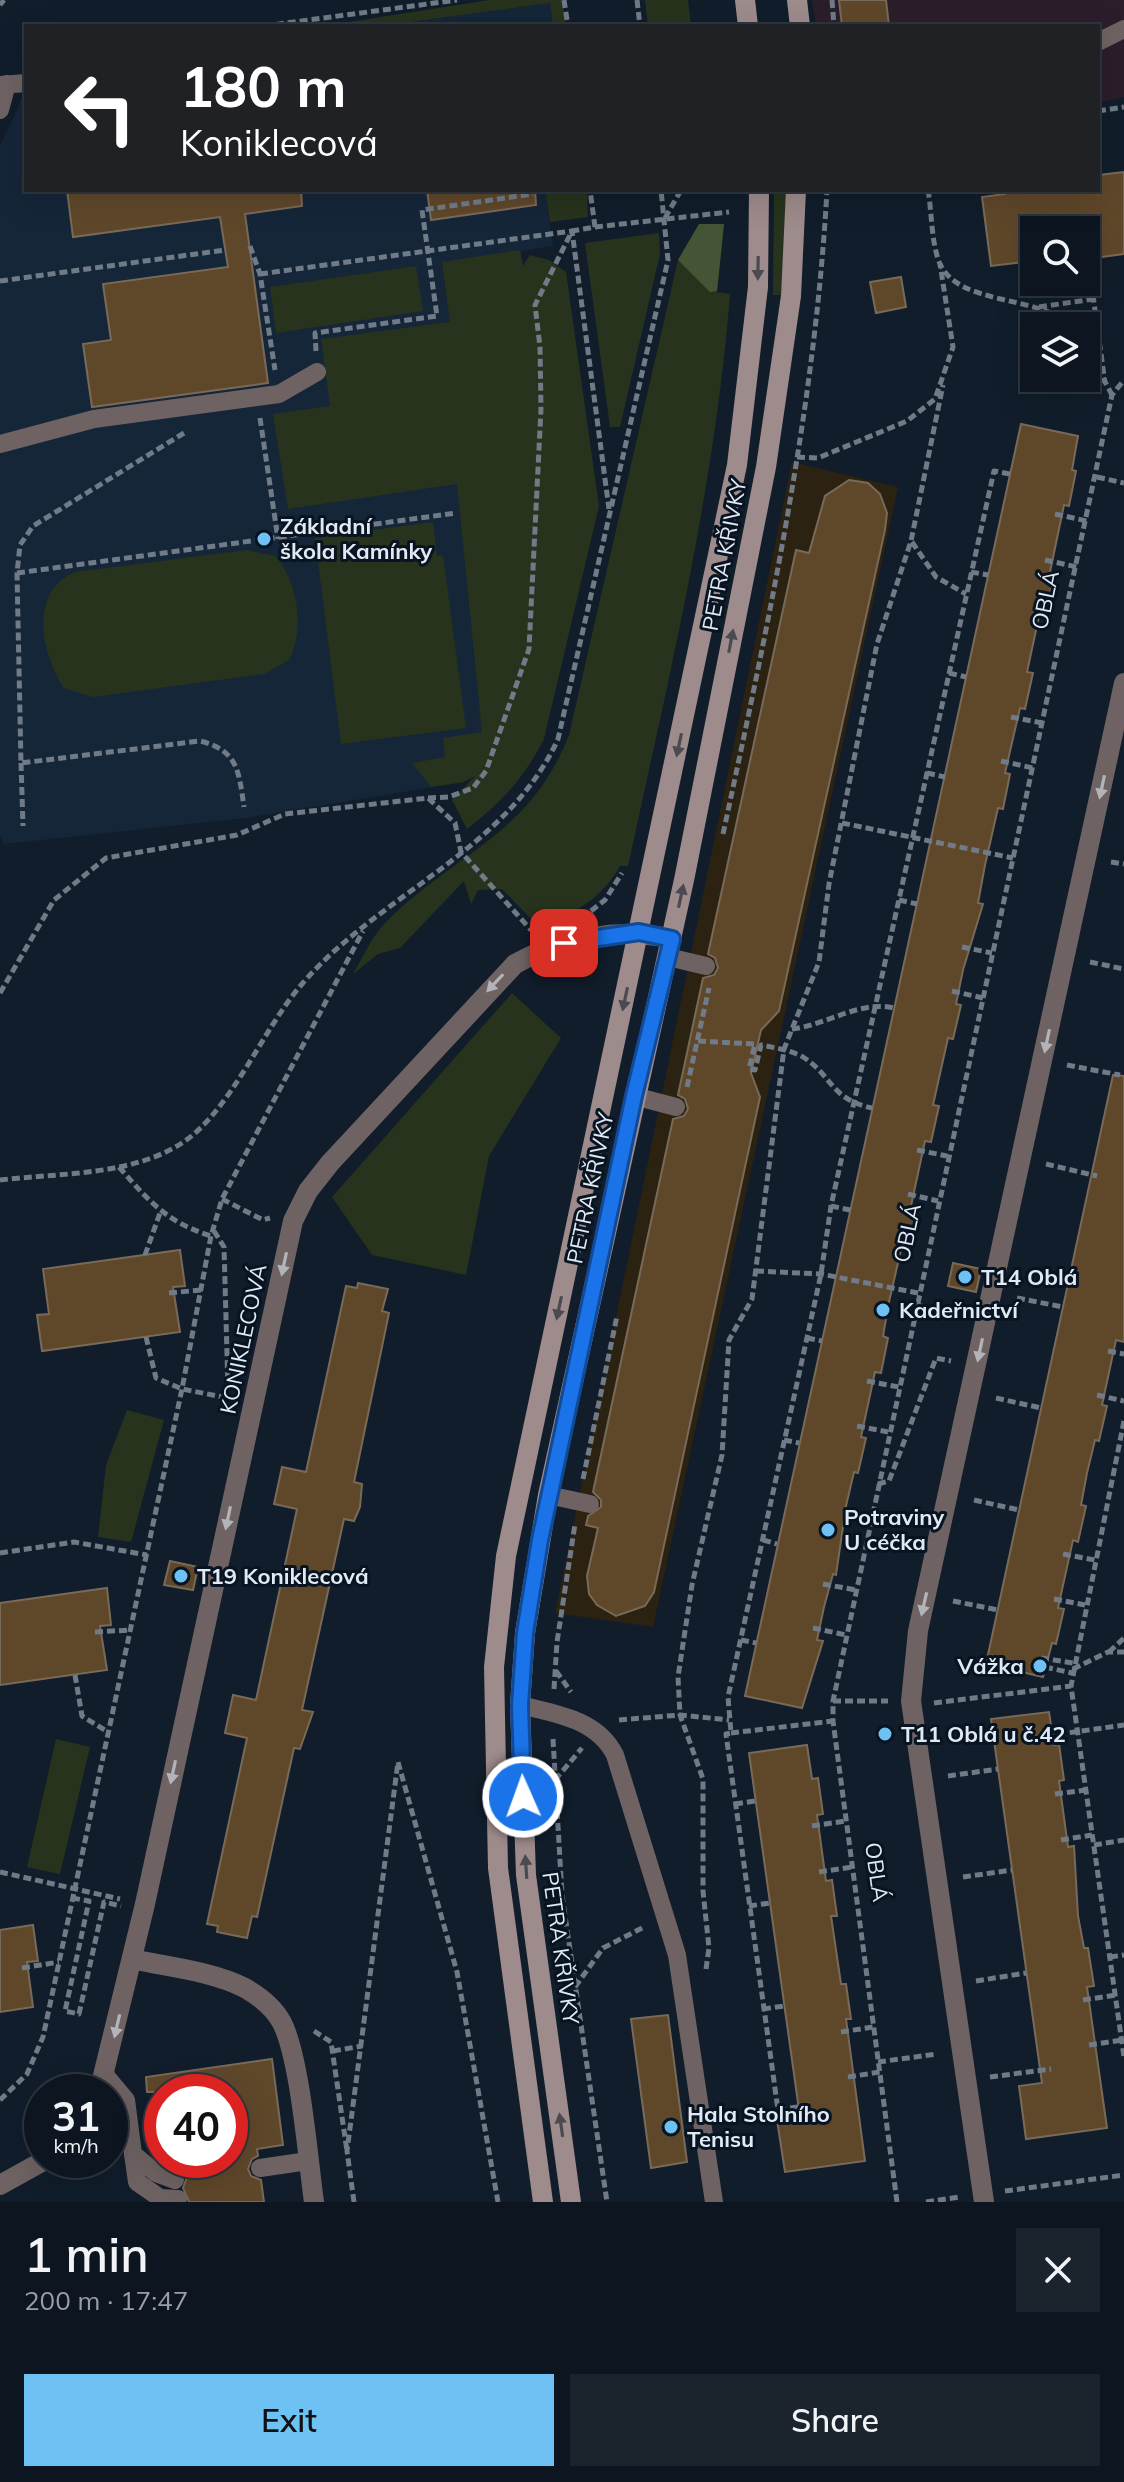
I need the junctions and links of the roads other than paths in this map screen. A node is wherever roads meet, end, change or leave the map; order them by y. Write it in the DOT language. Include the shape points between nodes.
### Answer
graph roads {
  1 [pos="745,0"];
  2 [pos="797,0"];
  3 [pos="748,24"];
  4 [pos="800,24"];
  5 [pos="1124,29"];
  6 [pos="1100,41"];
  7 [pos="11,84"];
  8 [pos="0,110"];
  9 [pos="759,192"];
  10 [pos="796,192"];
  11 [pos="317,372"];
  12 [pos="0,444"];
  13 [pos="1124,683"];
  14 [pos="639,932"];
  15 [pos="670,948"];
  16 [pos="708,974"];
  17 [pos="634,1096"];
  18 [pos="681,1100"];
  19 [pos="548,1495"];
  20 [pos="585,1503"];
  21 [pos="520,1705"];
  22 [pos="132,1959"];
  23 [pos="104,2074"];
  24 [pos="128,2115"];
  25 [pos="133,2154"];
  26 [pos="308,2161"];
  27 [pos="260,2168"];
  28 [pos="24,2172"];
  29 [pos="137,2182"];
  30 [pos="0,2185"];
  31 [pos="141,2202"];
  32 [pos="314,2202"];
  33 [pos="543,2202"];
  34 [pos="571,2202"];
  35 [pos="714,2202"];
  36 [pos="984,2202"];
  1 -- 3 [label="street"];
  2 -- 4 [label="street"];
  5 -- 6 [label="lane"];
  7 -- 8 [label="lane"];
  9 -- 14 [label="street, PETRA KŘIVKY, one-way" via="758,287 737,465"];
  15 -- 10 [label="street, PETRA KŘIVKY, one-way" via="766,467 791,296"];
  11 -- 12 [label="lane" via="279,394 94,419"];
  13 -- 36 [label="street, one-way" via="918,1631 911,1701"];
  14 -- 15 [label="street, KONIKLECOVÁ"];
  14 -- 22 [label="street, KONIKLECOVÁ, one-way" via="564,943 515,964 330,1163 301,1203"];
  14 -- 33 [label="street, PETRA KŘIVKY, one-way" via="506,1556 494,1667 498,1868"];
  15 -- 16 [label="lane"];
  15 -- 17 [label="street, PETRA KŘIVKY"];
  17 -- 18 [label="lane"];
  17 -- 19 [label="street, PETRA KŘIVKY"];
  19 -- 20 [label="lane"];
  19 -- 21 [label="street, PETRA KŘIVKY" via="525,1633"];
  34 -- 21 [label="street, PETRA KŘIVKY, one-way" via="526,1875"];
  21 -- 35 [label="lane" via="590,1726 610,1745 679,1967"];
  22 -- 23 [label="street, KONIKLECOVÁ, one-way"];
  22 -- 26 [label="street" via="229,1981 272,2009 291,2049"];
  24 -- 25 [label="lane"];
  25 -- 29 [label="lane"];
  25 -- 29 [label="lane" via="176,2190 160,2198"];
  26 -- 27 [label="lane"];
  26 -- 32 [label="street"];
  28 -- 30 [label="street"];
  29 -- 31 [label="lane"];
}
